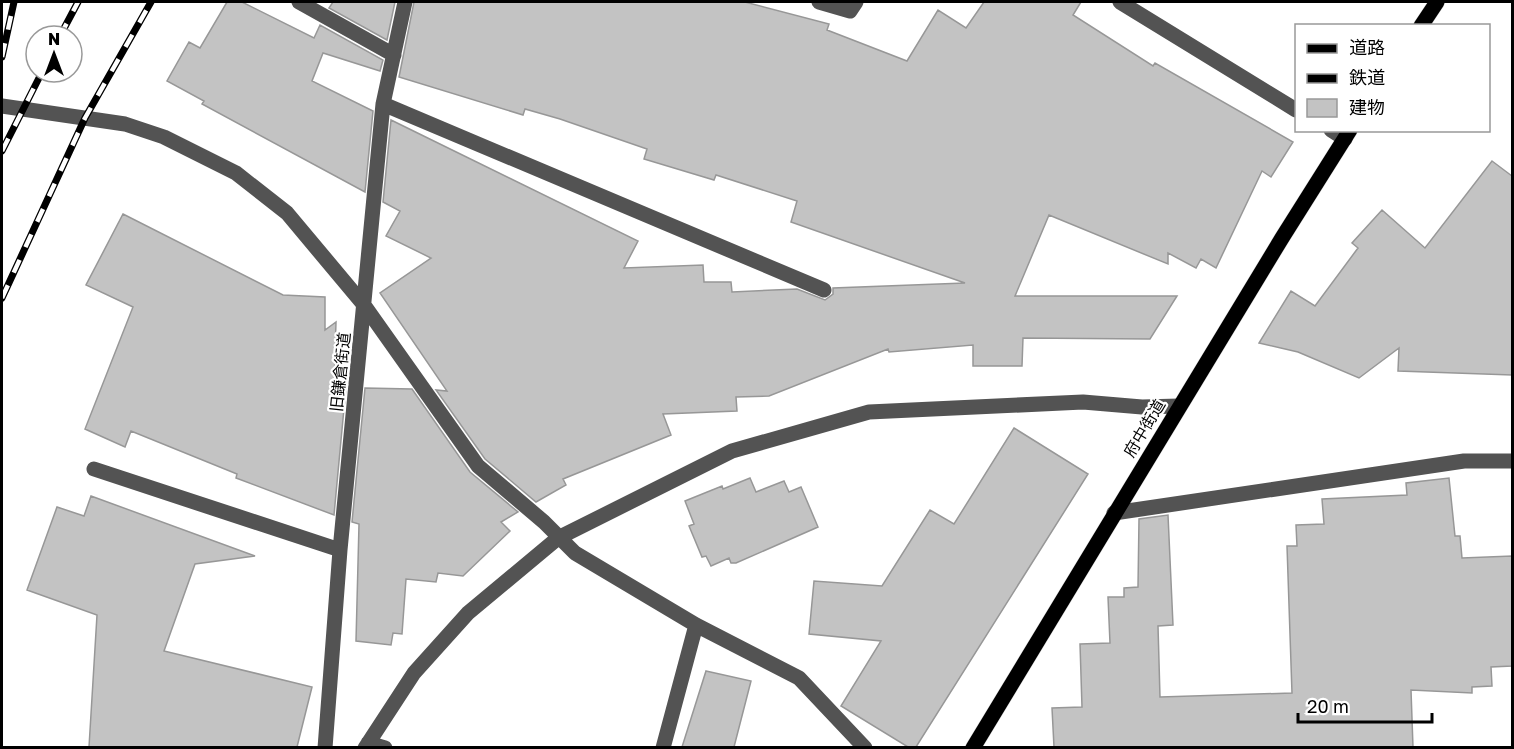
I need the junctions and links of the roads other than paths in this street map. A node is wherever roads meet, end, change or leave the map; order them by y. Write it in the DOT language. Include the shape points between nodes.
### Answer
graph roads {
  1 [pos="299,2"];
  2 [pos="405,2"];
  3 [pos="819,2"];
  4 [pos="856,2"];
  5 [pos="1120,2"];
  6 [pos="1437,2"];
  7 [pos="1422,24"];
  8 [pos="394,55"];
  9 [pos="383,104"];
  10 [pos="2,106"];
  11 [pos="1295,109"];
  12 [pos="1348,135"];
  13 [pos="824,290"];
  14 [pos="364,305"];
  15 [pos="1179,406"];
  16 [pos="1512,461"];
  17 [pos="94,470"];
  18 [pos="1114,513"];
  19 [pos="558,538"];
  20 [pos="340,550"];
  21 [pos="696,625"];
  22 [pos="366,745"];
  23 [pos="326,747"];
  24 [pos="385,747"];
  25 [pos="663,747"];
  26 [pos="865,747"];
  27 [pos="974,747"];
  1 -- 8 [label="street"];
  2 -- 8 [label="street, 旧鎌倉街道"];
  3 -- 4 [label="street" via="850,11"];
  5 -- 11 [label="street"];
  6 -- 7 [label="main road"];
  8 -- 9 [label="street, 旧鎌倉街道"];
  9 -- 13 [label="street"];
  9 -- 14 [label="street, 旧鎌倉街道"];
  10 -- 14 [label="street" via="124,124 164,137 236,173 287,213"];
  12 -- 15 [label="main road, 府中街道"];
  14 -- 19 [label="street" via="478,466"];
  14 -- 20 [label="street, 旧鎌倉街道"];
  15 -- 18 [label="main road, 府中街道"];
  15 -- 19 [label="street" via="1083,402 869,412 732,451"];
  16 -- 18 [label="street" via="1464,460"];
  17 -- 20 [label="street"];
  18 -- 27 [label="main road, 府中街道"];
  19 -- 21 [label="street" via="575,553"];
  19 -- 22 [label="street" via="468,613 414,673"];
  20 -- 23 [label="street, 旧鎌倉街道"];
  21 -- 25 [label="street"];
  21 -- 26 [label="street" via="799,678"];
  22 -- 24 [label="street"];
}
